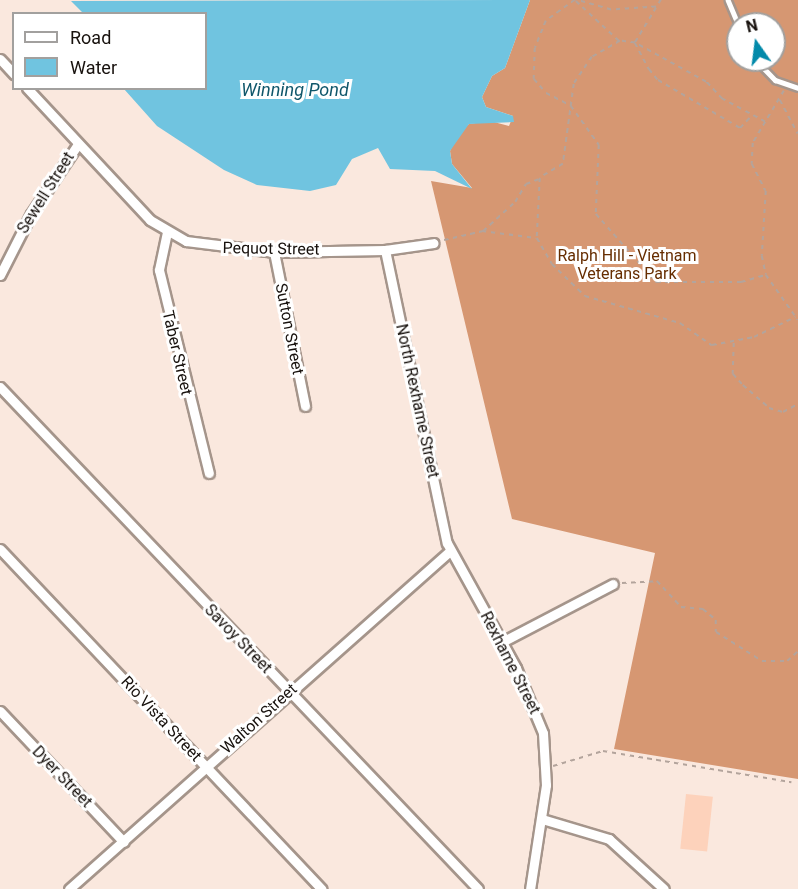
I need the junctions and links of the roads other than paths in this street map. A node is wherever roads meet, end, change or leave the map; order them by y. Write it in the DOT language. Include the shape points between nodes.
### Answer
graph roads {
  1 [pos="0,59"];
  2 [pos="12,72"];
  3 [pos="771,72"];
  4 [pos="798,88"];
  5 [pos="29,90"];
  6 [pos="78,144"];
  7 [pos="167,232"];
  8 [pos="434,243"];
  9 [pos="385,250"];
  10 [pos="274,252"];
  11 [pos="0,275"];
  12 [pos="0,387"];
  13 [pos="305,406"];
  14 [pos="209,473"];
  15 [pos="0,549"];
  16 [pos="450,551"];
  17 [pos="613,584"];
  18 [pos="502,642"];
  19 [pos="289,691"];
  20 [pos="0,711"];
  21 [pos="206,766"];
  22 [pos="542,819"];
  23 [pos="124,842"];
  24 [pos="69,889"];
  25 [pos="322,889"];
  26 [pos="478,889"];
  27 [pos="530,889"];
  28 [pos="664,889"];
  1 -- 2 [label="street"];
  3 -- 4 [label="lane"];
  5 -- 6 [label="street, Pequot Street"];
  6 -- 7 [label="street, Pequot Street"];
  6 -- 11 [label="street, Sewell Street" via="31,214"];
  7 -- 10 [label="street, Pequot Street" via="208,247"];
  7 -- 14 [label="street, Taber Street" via="159,270"];
  8 -- 9 [label="street, Pequot Street"];
  9 -- 10 [label="street, Pequot Street"];
  9 -- 16 [label="street, North Rexhame Street"];
  10 -- 13 [label="street, Sutton Street"];
  12 -- 19 [label="street, Savoy Street"];
  15 -- 21 [label="street, Rio Vista Street"];
  16 -- 18 [label="street, Rexhame Street"];
  16 -- 19 [label="street, Walton Street"];
  17 -- 18 [label="street"];
  18 -- 22 [label="street, Rexhame Street" via="538,718 547,767"];
  19 -- 21 [label="street, Walton Street"];
  19 -- 26 [label="street, Savoy Street"];
  20 -- 23 [label="street, Dyer Street"];
  21 -- 23 [label="street, Walton Street"];
  21 -- 25 [label="street, Rio Vista Street"];
  22 -- 27 [label="street, Rexhame Street"];
  22 -- 28 [label="street" via="609,839"];
  23 -- 24 [label="street, Walton Street"];
}
